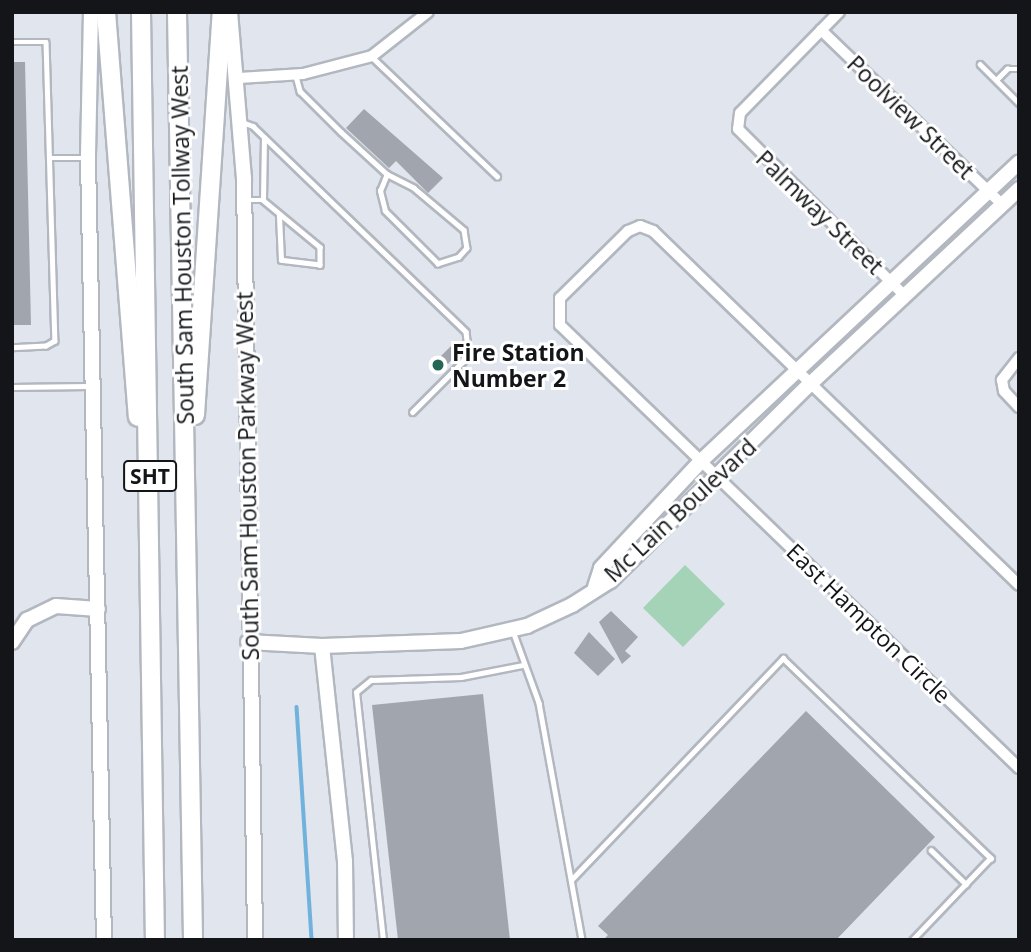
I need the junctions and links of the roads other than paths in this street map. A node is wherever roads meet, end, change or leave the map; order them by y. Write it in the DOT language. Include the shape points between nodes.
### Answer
graph roads {
  1 [pos="91,12"];
  2 [pos="106,12"];
  3 [pos="141,12"];
  4 [pos="177,12"];
  5 [pos="222,12"];
  6 [pos="230,12"];
  7 [pos="428,12"];
  8 [pos="839,12"];
  9 [pos="821,30"];
  10 [pos="12,42"];
  11 [pos="372,56"];
  12 [pos="980,64"];
  13 [pos="1019,69"];
  14 [pos="296,75"];
  15 [pos="239,78"];
  16 [pos="996,80"];
  17 [pos="1019,103"];
  18 [pos="241,121"];
  19 [pos="264,137"];
  20 [pos="49,158"];
  21 [pos="88,158"];
  22 [pos="1019,162"];
  23 [pos="387,174"];
  24 [pos="497,176"];
  25 [pos="1019,189"];
  26 [pos="987,191"];
  27 [pos="244,200"];
  28 [pos="263,200"];
  29 [pos="1002,204"];
  30 [pos="279,216"];
  31 [pos="889,280"];
  32 [pos="904,295"];
  33 [pos="12,348"];
  34 [pos="1019,358"];
  35 [pos="794,369"];
  36 [pos="810,384"];
  37 [pos="92,386"];
  38 [pos="12,387"];
  39 [pos="1019,407"];
  40 [pos="413,412"];
  41 [pos="701,461"];
  42 [pos="719,478"];
  43 [pos="638,529"];
  44 [pos="187,537"];
  45 [pos="652,542"];
  46 [pos="152,571"];
  47 [pos="1019,585"];
  48 [pos="594,587"];
  49 [pos="98,608"];
  50 [pos="513,631"];
  51 [pos="12,642"];
  52 [pos="248,642"];
  53 [pos="322,646"];
  54 [pos="523,665"];
  55 [pos="1019,768"];
  56 [pos="932,850"];
  57 [pos="571,880"];
  58 [pos="966,884"];
  59 [pos="104,940"];
  60 [pos="155,940"];
  61 [pos="193,940"];
  62 [pos="255,940"];
  63 [pos="346,940"];
  64 [pos="383,940"];
  65 [pos="582,940"];
  66 [pos="912,940"];
  1 -- 21 [label="main road"];
  2 -- 46 [label="highway"];
  3 -- 46 [label="highway, South Sam Houston Tollway West / SHT"];
  4 -- 44 [label="highway, South Sam Houston Tollway West / SHT"];
  5 -- 44 [label="highway"];
  6 -- 15 [label="main road, South Sam Houston Parkway West"];
  7 -- 11 [label="street"];
  8 -- 9 [label="street"];
  9 -- 26 [label="street, Poolview Street"];
  9 -- 31 [label="street, Palmway Street" via="740,113 738,129"];
  10 -- 20 [label="lane" via="46,42"];
  11 -- 14 [label="street"];
  11 -- 24 [label="lane"];
  12 -- 16 [label="lane"];
  13 -- 16 [label="lane" via="1007,69"];
  14 -- 15 [label="street"];
  14 -- 23 [label="lane" via="300,91"];
  15 -- 18 [label="main road, South Sam Houston Parkway West"];
  16 -- 17 [label="lane"];
  18 -- 19 [label="lane"];
  18 -- 27 [label="main road, South Sam Houston Parkway West"];
  19 -- 28 [label="lane"];
  19 -- 40 [label="lane" via="466,332 468,348 463,362"];
  20 -- 21 [label="lane"];
  20 -- 33 [label="lane" via="55,341"];
  21 -- 37 [label="main road"];
  22 -- 26 [label="main road, Mc Lain Boulevard"];
  23 -- 23 [label="lane" via="414,188 464,230 467,248 459,257 438,264 385,211 380,191"];
  25 -- 29 [label="main road, Mc Lain Boulevard"];
  26 -- 29 [label="street, Poolview Street"];
  26 -- 31 [label="main road, Mc Lain Boulevard"];
  27 -- 28 [label="lane"];
  27 -- 52 [label="main road, South Sam Houston Parkway West"];
  28 -- 30 [label="lane"];
  29 -- 32 [label="main road, Mc Lain Boulevard"];
  30 -- 30 [label="lane" via="320,247 320,265 281,260"];
  31 -- 32 [label="street, Palmway Street"];
  31 -- 35 [label="main road, Mc Lain Boulevard"];
  32 -- 36 [label="main road, Mc Lain Boulevard"];
  34 -- 39 [label="street" via="1002,380 1004,391"];
  35 -- 36 [label="street, East Hampton Circle"];
  35 -- 41 [label="main road, Mc Lain Boulevard"];
  35 -- 41 [label="street, East Hampton Circle" via="653,231 640,226 628,231 560,298 560,325"];
  36 -- 42 [label="main road, Mc Lain Boulevard"];
  36 -- 47 [label="street, East Hampton Circle"];
  37 -- 38 [label="lane"];
  37 -- 49 [label="main road"];
  41 -- 42 [label="street, East Hampton Circle"];
  41 -- 43 [label="main road, Mc Lain Boulevard"];
  42 -- 45 [label="main road, Mc Lain Boulevard"];
  42 -- 55 [label="street, East Hampton Circle"];
  43 -- 45 [label="main road"];
  43 -- 48 [label="main road, Mc Lain Boulevard" via="601,568"];
  44 -- 61 [label="highway, South Sam Houston Tollway West / SHT"];
  45 -- 48 [label="main road, Mc Lain Boulevard" via="611,581"];
  46 -- 60 [label="highway, South Sam Houston Tollway West / SHT"];
  48 -- 50 [label="main road" via="553,615"];
  49 -- 51 [label="main road" via="56,606 27,620"];
  49 -- 59 [label="main road"];
  50 -- 53 [label="main road" via="461,642"];
  50 -- 54 [label="lane"];
  52 -- 53 [label="main road"];
  52 -- 62 [label="main road, South Sam Houston Parkway West"];
  53 -- 63 [label="main road" via="345,860"];
  54 -- 57 [label="lane" via="539,703"];
  54 -- 64 [label="lane" via="461,677 371,680 356,692"];
  56 -- 58 [label="lane"];
  57 -- 58 [label="lane" via="783,658 991,858"];
  57 -- 65 [label="lane"];
  58 -- 66 [label="lane"];
}
